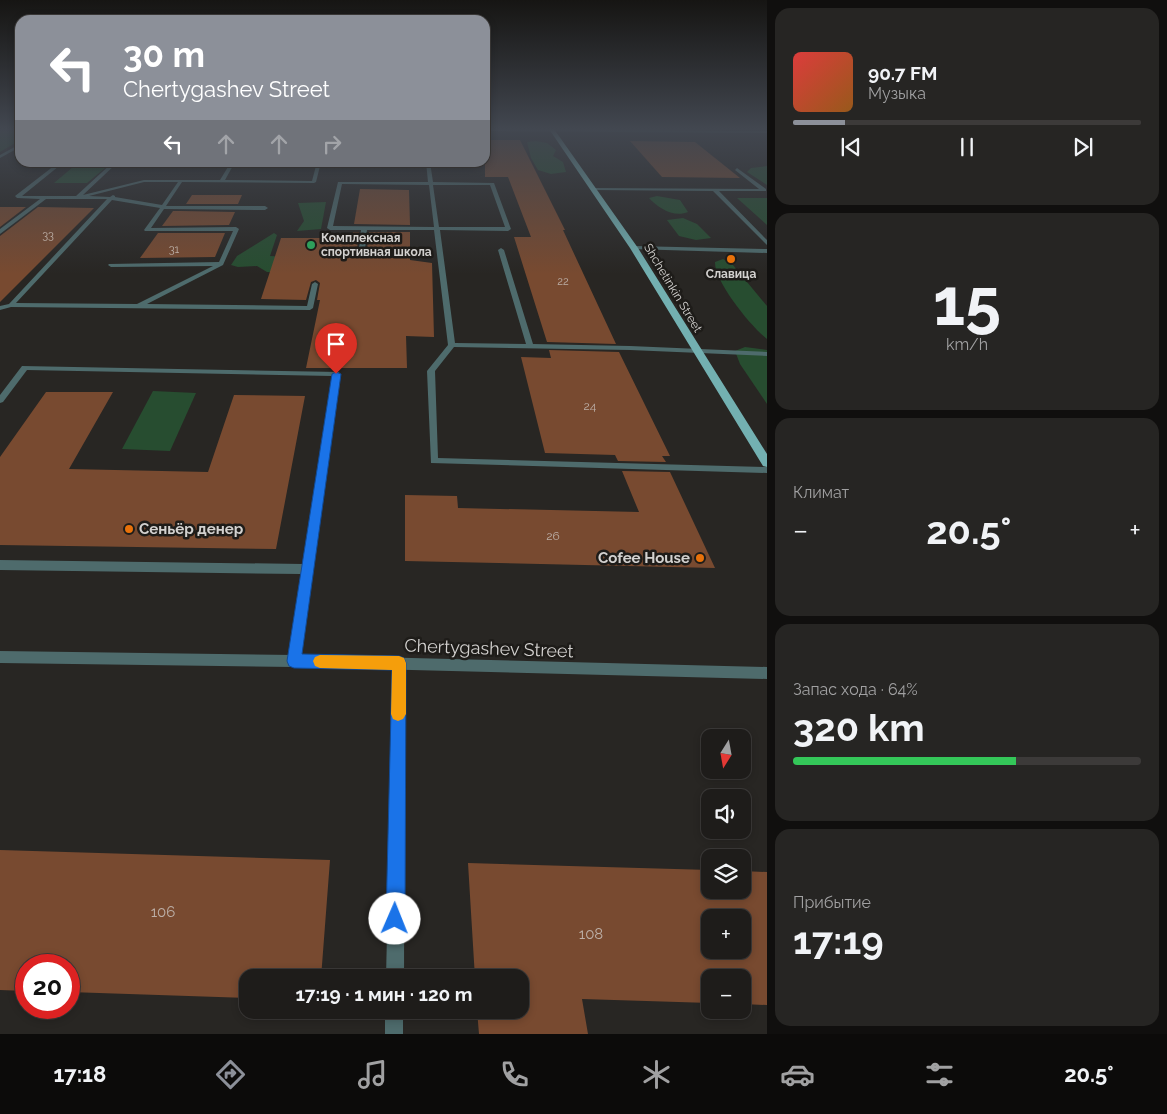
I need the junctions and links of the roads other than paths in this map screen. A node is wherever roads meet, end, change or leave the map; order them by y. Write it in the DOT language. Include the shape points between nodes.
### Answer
graph roads {
  1 [pos="42,177"];
  2 [pos="99,177"];
  3 [pos="224,177"];
  4 [pos="315,177"];
  5 [pos="429,177"];
  6 [pos="585,177"];
  7 [pos="748,177"];
  8 [pos="181,181"];
  9 [pos="222,181"];
  10 [pos="430,184"];
  11 [pos="121,187"];
  12 [pos="593,189"];
  13 [pos="714,190"];
  14 [pos="45,197"];
  15 [pos="77,198"];
  16 [pos="111,198"];
  17 [pos="162,207"];
  18 [pos="265,208"];
  19 [pos="364,228"];
  20 [pos="436,229"];
  21 [pos="0,232"];
  22 [pos="767,244"];
  23 [pos="634,248"];
  24 [pos="362,249"];
  25 [pos="501,250"];
  26 [pos="767,251"];
  27 [pos="221,264"];
  28 [pos="111,265"];
  29 [pos="315,284"];
  30 [pos="11,304"];
  31 [pos="138,306"];
  32 [pos="0,308"];
  33 [pos="452,345"];
  34 [pos="530,346"];
  35 [pos="696,351"];
  36 [pos="767,354"];
  37 [pos="0,400"];
  38 [pos="767,463"];
  39 [pos="767,470"];
  40 [pos="0,565"];
  41 [pos="307,569"];
  42 [pos="0,657"];
  43 [pos="294,661"];
  44 [pos="399,663"];
  45 [pos="767,673"];
  46 [pos="395,969"];
  47 [pos="394,1019"];
  48 [pos="394,1034"];
  1 -- 14 [label="street" via="17,197"];
  2 -- 15 [label="street"];
  3 -- 9 [label="street"];
  4 -- 9 [label="street" via="314,182"];
  5 -- 10 [label="street"];
  6 -- 12 [label="main road, Shchetinkin Street"];
  7 -- 13 [label="street" via="764,190"];
  8 -- 9 [label="street"];
  8 -- 11 [label="street" via="144,181"];
  8 -- 17 [label="street"];
  10 -- 19 [label="street" via="340,183 330,228"];
  10 -- 20 [label="street"];
  10 -- 20 [label="street" via="492,184 508,229"];
  11 -- 15 [label="street"];
  11 -- 16 [label="street"];
  12 -- 13 [label="street"];
  12 -- 23 [label="main road, Shchetinkin Street"];
  13 -- 22 [label="street"];
  14 -- 15 [label="street"];
  14 -- 21 [label="street"];
  15 -- 16 [label="street"];
  16 -- 17 [label="street"];
  16 -- 30 [label="street"];
  17 -- 18 [label="street"];
  17 -- 27 [label="street" via="147,230 236,229"];
  19 -- 20 [label="street"];
  19 -- 24 [label="street"];
  20 -- 33 [label="street"];
  23 -- 26 [label="street"];
  23 -- 35 [label="main road, Shchetinkin Street"];
  25 -- 34 [label="street"];
  27 -- 28 [label="street"];
  27 -- 31 [label="street"];
  29 -- 31 [label="street" via="310,308"];
  30 -- 31 [label="street"];
  30 -- 32 [label="street"];
  33 -- 34 [label="street"];
  33 -- 39 [label="street" via="431,371 434,461"];
  34 -- 35 [label="street"];
  35 -- 36 [label="street"];
  35 -- 38 [label="main road, Shchetinkin Street"];
  37 -- 41 [label="street" via="25,368 336,374"];
  40 -- 41 [label="street"];
  41 -- 43 [label="street"];
  42 -- 43 [label="street, Chertygashev Street"];
  43 -- 44 [label="street, Chertygashev Street"];
  44 -- 45 [label="street, Chertygashev Street"];
  44 -- 46 [label="street"];
  47 -- 48 [label="street"];
}
